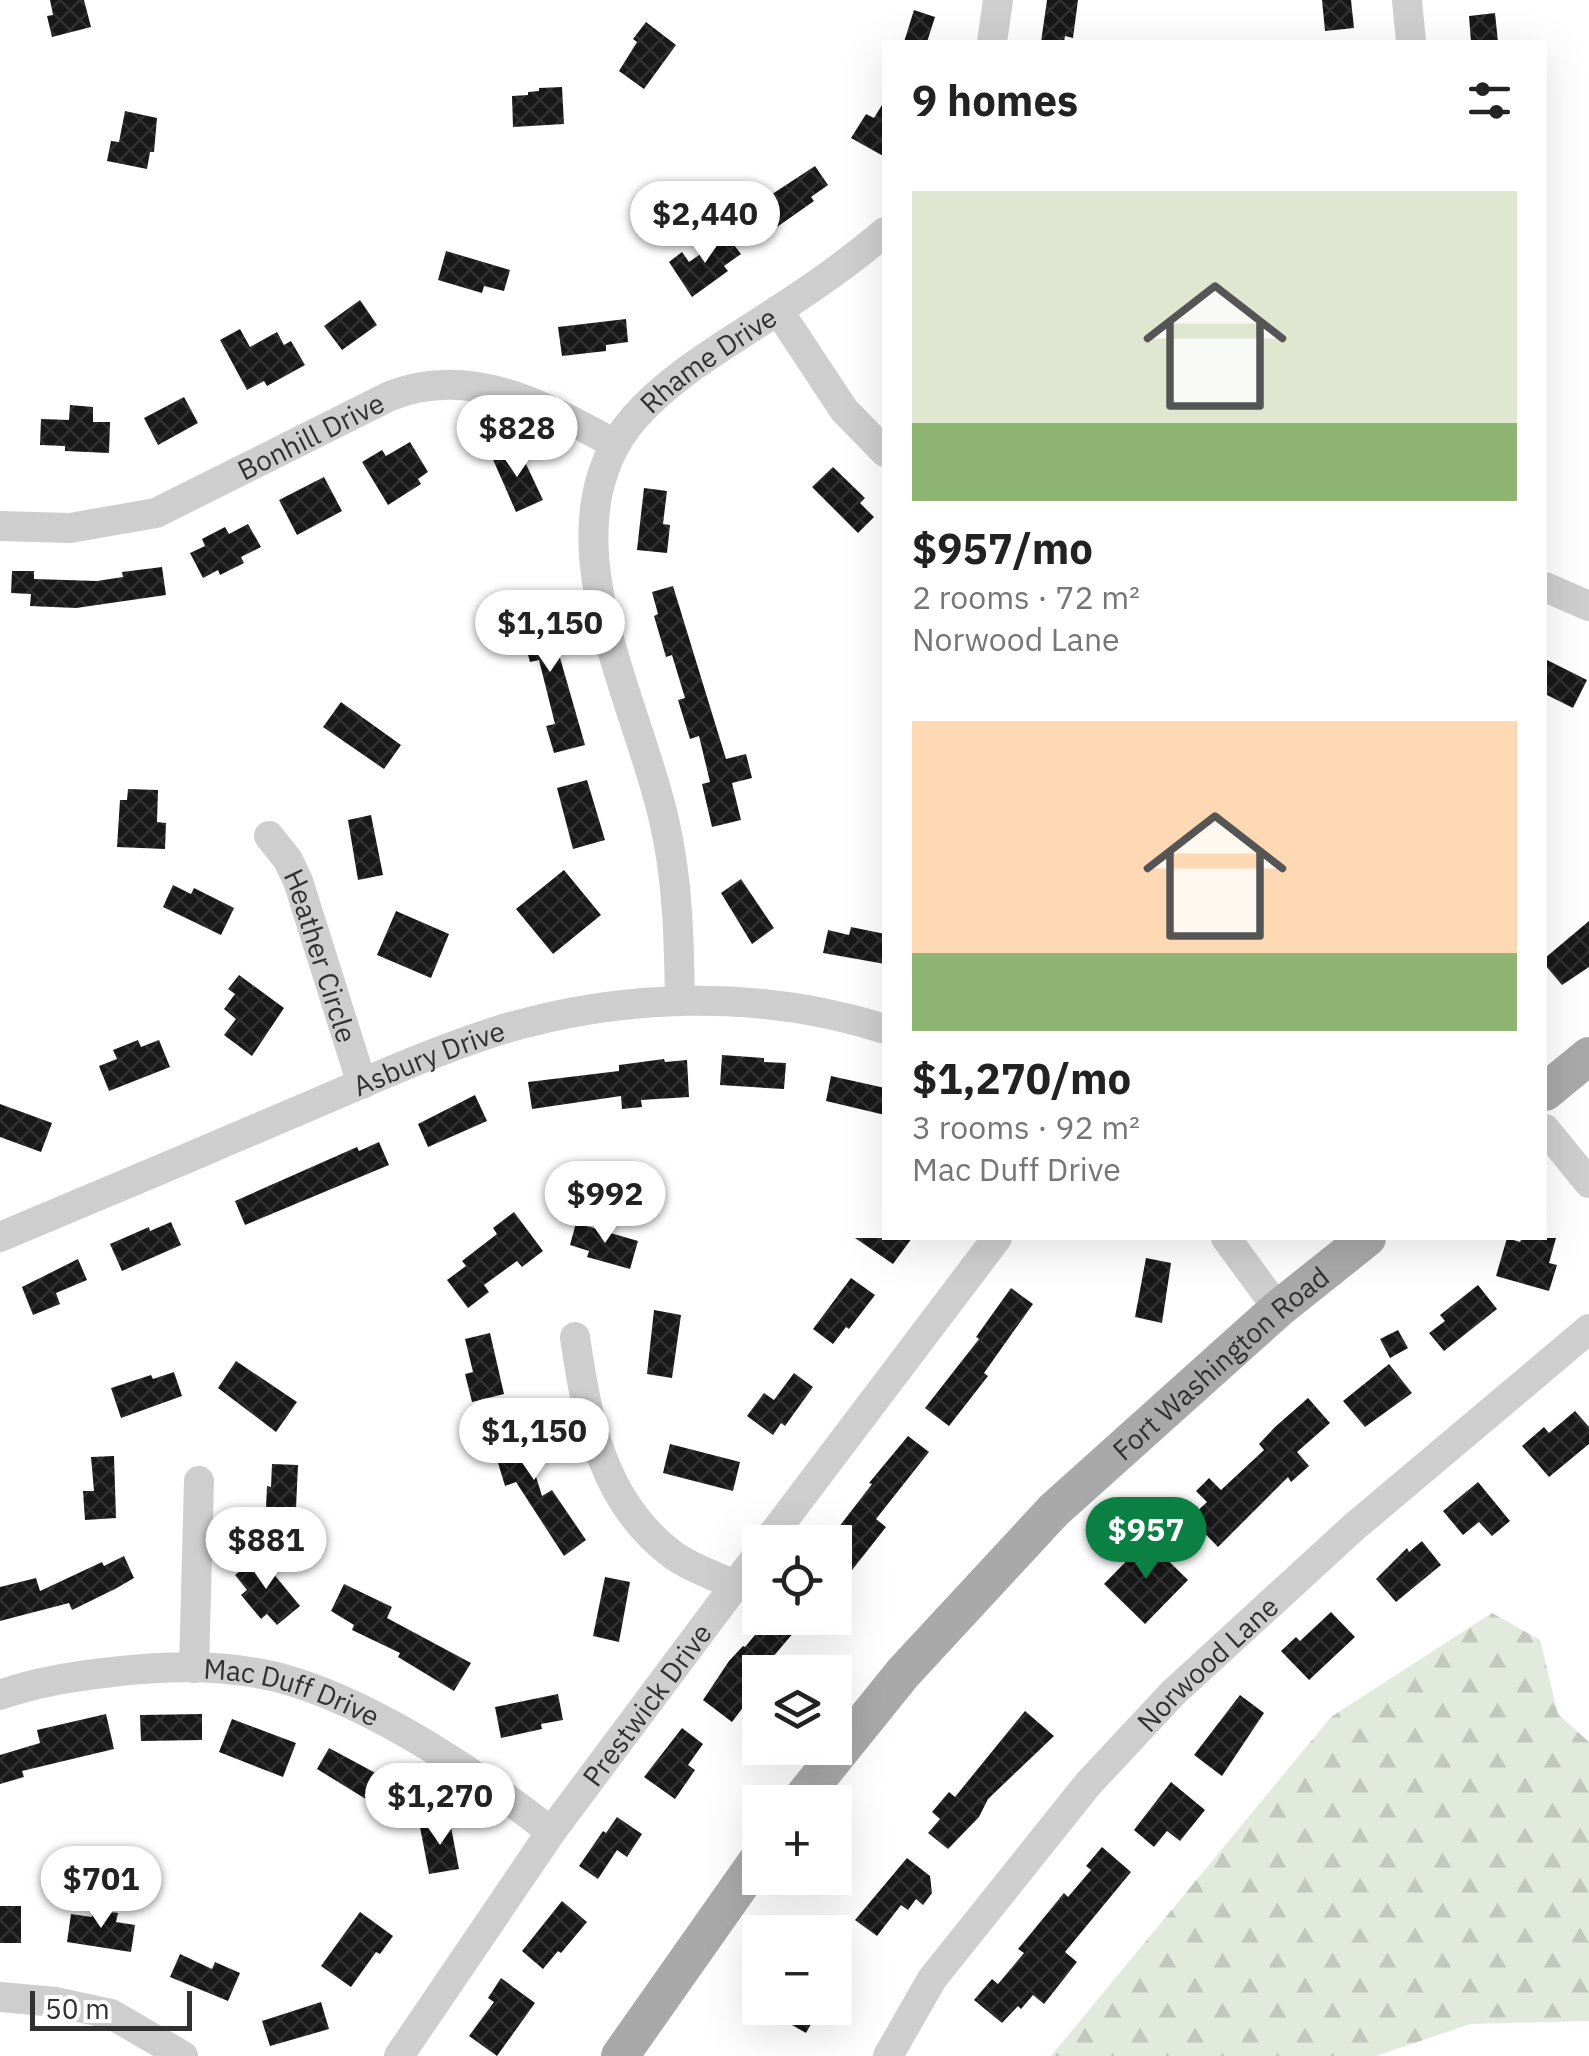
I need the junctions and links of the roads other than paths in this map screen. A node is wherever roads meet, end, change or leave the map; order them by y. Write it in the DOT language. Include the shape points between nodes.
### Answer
graph roads {
  1 [pos="998,0"];
  2 [pos="1408,0"];
  3 [pos="992,40"];
  4 [pos="1412,40"];
  5 [pos="882,234"];
  6 [pos="778,310"];
  7 [pos="615,444"];
  8 [pos="882,449"];
  9 [pos="0,526"];
  10 [pos="1547,588"];
  11 [pos="1589,606"];
  12 [pos="269,836"];
  13 [pos="680,1002"];
  14 [pos="882,1028"];
  15 [pos="1589,1056"];
  16 [pos="362,1084"];
  17 [pos="1547,1090"];
  18 [pos="1547,1132"];
  19 [pos="1589,1182"];
  20 [pos="0,1237"];
  21 [pos="995,1240"];
  22 [pos="1227,1240"];
  23 [pos="1364,1240"];
  24 [pos="1278,1309"];
  25 [pos="1589,1329"];
  26 [pos="575,1337"];
  27 [pos="199,1481"];
  28 [pos="780,1525"];
  29 [pos="742,1576"];
  30 [pos="735,1585"];
  31 [pos="194,1668"];
  32 [pos="0,1696"];
  33 [pos="813,1785"];
  34 [pos="551,1832"];
  35 [pos="742,1883"];
  36 [pos="0,1997"];
  37 [pos="183,2056"];
  38 [pos="399,2056"];
  39 [pos="620,2056"];
  40 [pos="888,2056"];
  1 -- 3 [label="street"];
  2 -- 4 [label="street"];
  5 -- 6 [label="street, Rhame Drive"];
  6 -- 7 [label="street, Rhame Drive" via="676,379"];
  6 -- 8 [label="street" via="844,410"];
  7 -- 9 [label="street, Bonhill Drive" via="515,394 418,386 156,513 70,528"];
  7 -- 13 [label="street, Rhame Drive" via="596,498 593,570 665,822"];
  10 -- 11 [label="street"];
  12 -- 16 [label="street, Heather Circle" via="298,881"];
  13 -- 14 [label="street, Asbury Drive" via="799,1007"];
  13 -- 16 [label="street, Asbury Drive" via="539,1020"];
  15 -- 17 [label="main road"];
  16 -- 20 [label="street, Asbury Drive"];
  18 -- 19 [label="street"];
  21 -- 28 [label="street"];
  22 -- 24 [label="street"];
  23 -- 24 [label="main road, Fort Washington Road"];
  24 -- 33 [label="main road, Fort Washington Road" via="1054,1510 903,1674"];
  25 -- 40 [label="street, Norwood Lane" via="1354,1527 1173,1693 1088,1784 932,1979"];
  26 -- 30 [label="street" via="596,1442 622,1502 674,1556"];
  27 -- 31 [label="street"];
  29 -- 30 [label="street, Prestwick Drive"];
  30 -- 34 [label="street, Prestwick Drive"];
  31 -- 32 [label="street, Mac Duff Drive" via="101,1673"];
  31 -- 34 [label="street, Mac Duff Drive" via="294,1682 380,1719"];
  34 -- 38 [label="street, Prestwick Drive"];
  35 -- 39 [label="main road"];
  36 -- 37 [label="street" via="90,2008"];
}
